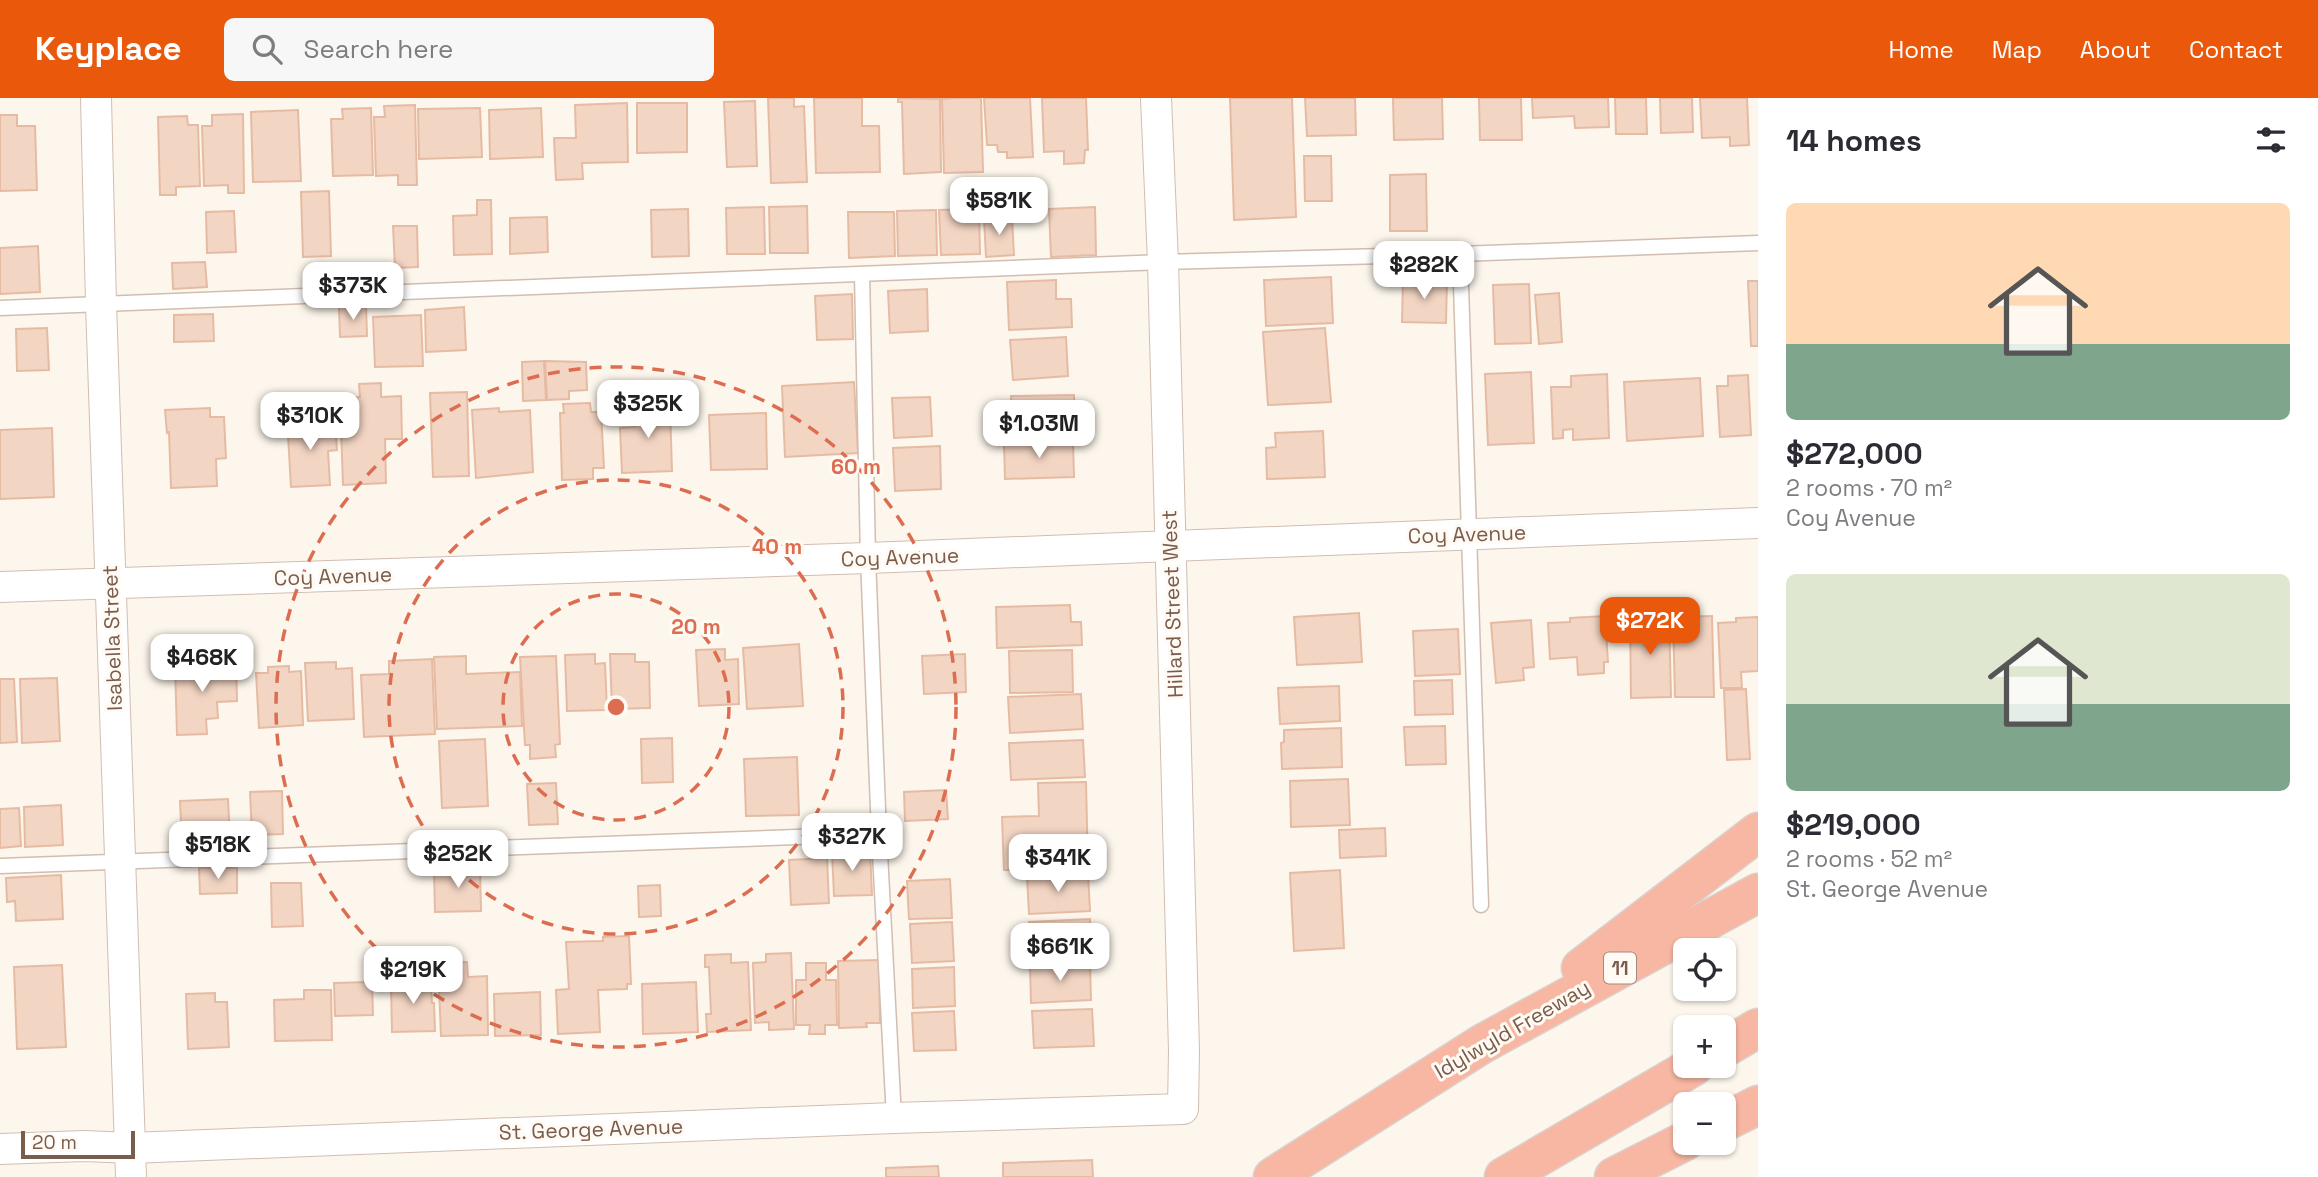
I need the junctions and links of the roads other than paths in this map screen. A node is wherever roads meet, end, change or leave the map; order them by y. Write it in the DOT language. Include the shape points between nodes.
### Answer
graph roads {
  1 [pos="96,98"];
  2 [pos="1156,98"];
  3 [pos="1758,243"];
  4 [pos="1460,254"];
  5 [pos="1163,262"];
  6 [pos="862,274"];
  7 [pos="100,304"];
  8 [pos="0,307"];
  9 [pos="1758,523"];
  10 [pos="1470,534"];
  11 [pos="1170,545"];
  12 [pos="869,558"];
  13 [pos="110,583"];
  14 [pos="0,587"];
  15 [pos="1758,832"];
  16 [pos="879,834"];
  17 [pos="119,862"];
  18 [pos="0,866"];
  19 [pos="1758,893"];
  20 [pos="1481,905"];
  21 [pos="1758,1028"];
  22 [pos="1736,1041"];
  23 [pos="1482,1044"];
  24 [pos="1673,1078"];
  25 [pos="1758,1105"];
  26 [pos="1183,1109"];
  27 [pos="1736,1116"];
  28 [pos="894,1118"];
  29 [pos="1673,1147"];
  30 [pos="0,1149"];
  31 [pos="131,1163"];
  32 [pos="1273,1177"];
  33 [pos="1504,1177"];
  34 [pos="1614,1177"];
  1 -- 7 [label="street, Isabella Street"];
  2 -- 5 [label="street, Hillard Street West"];
  3 -- 4 [label="lane"];
  4 -- 5 [label="lane"];
  4 -- 10 [label="lane"];
  5 -- 6 [label="lane"];
  5 -- 11 [label="street, Hillard Street West"];
  6 -- 7 [label="lane"];
  6 -- 12 [label="lane"];
  7 -- 8 [label="lane"];
  7 -- 13 [label="street, Isabella Street"];
  9 -- 10 [label="street, Coy Avenue"];
  10 -- 11 [label="street, Coy Avenue"];
  10 -- 20 [label="lane"];
  11 -- 12 [label="street, Coy Avenue"];
  11 -- 26 [label="street, Hillard Street West"];
  12 -- 13 [label="street, Coy Avenue"];
  12 -- 16 [label="lane"];
  13 -- 14 [label="street, Coy Avenue"];
  13 -- 17 [label="street, Isabella Street"];
  15 -- 23 [label="highway"];
  16 -- 17 [label="lane"];
  16 -- 28 [label="lane"];
  17 -- 18 [label="lane"];
  17 -- 31 [label="street, Isabella Street"];
  19 -- 23 [label="highway, Idylwyld Freeway / 11"];
  21 -- 22 [label="highway"];
  23 -- 32 [label="highway, Idylwyld Freeway / 11"];
  24 -- 33 [label="highway"];
  25 -- 27 [label="highway"];
  26 -- 28 [label="street, St. George Avenue"];
  28 -- 31 [label="street, St. George Avenue"];
  29 -- 34 [label="highway"];
  30 -- 31 [label="street, St. George Avenue" via="84,1146"];
}
